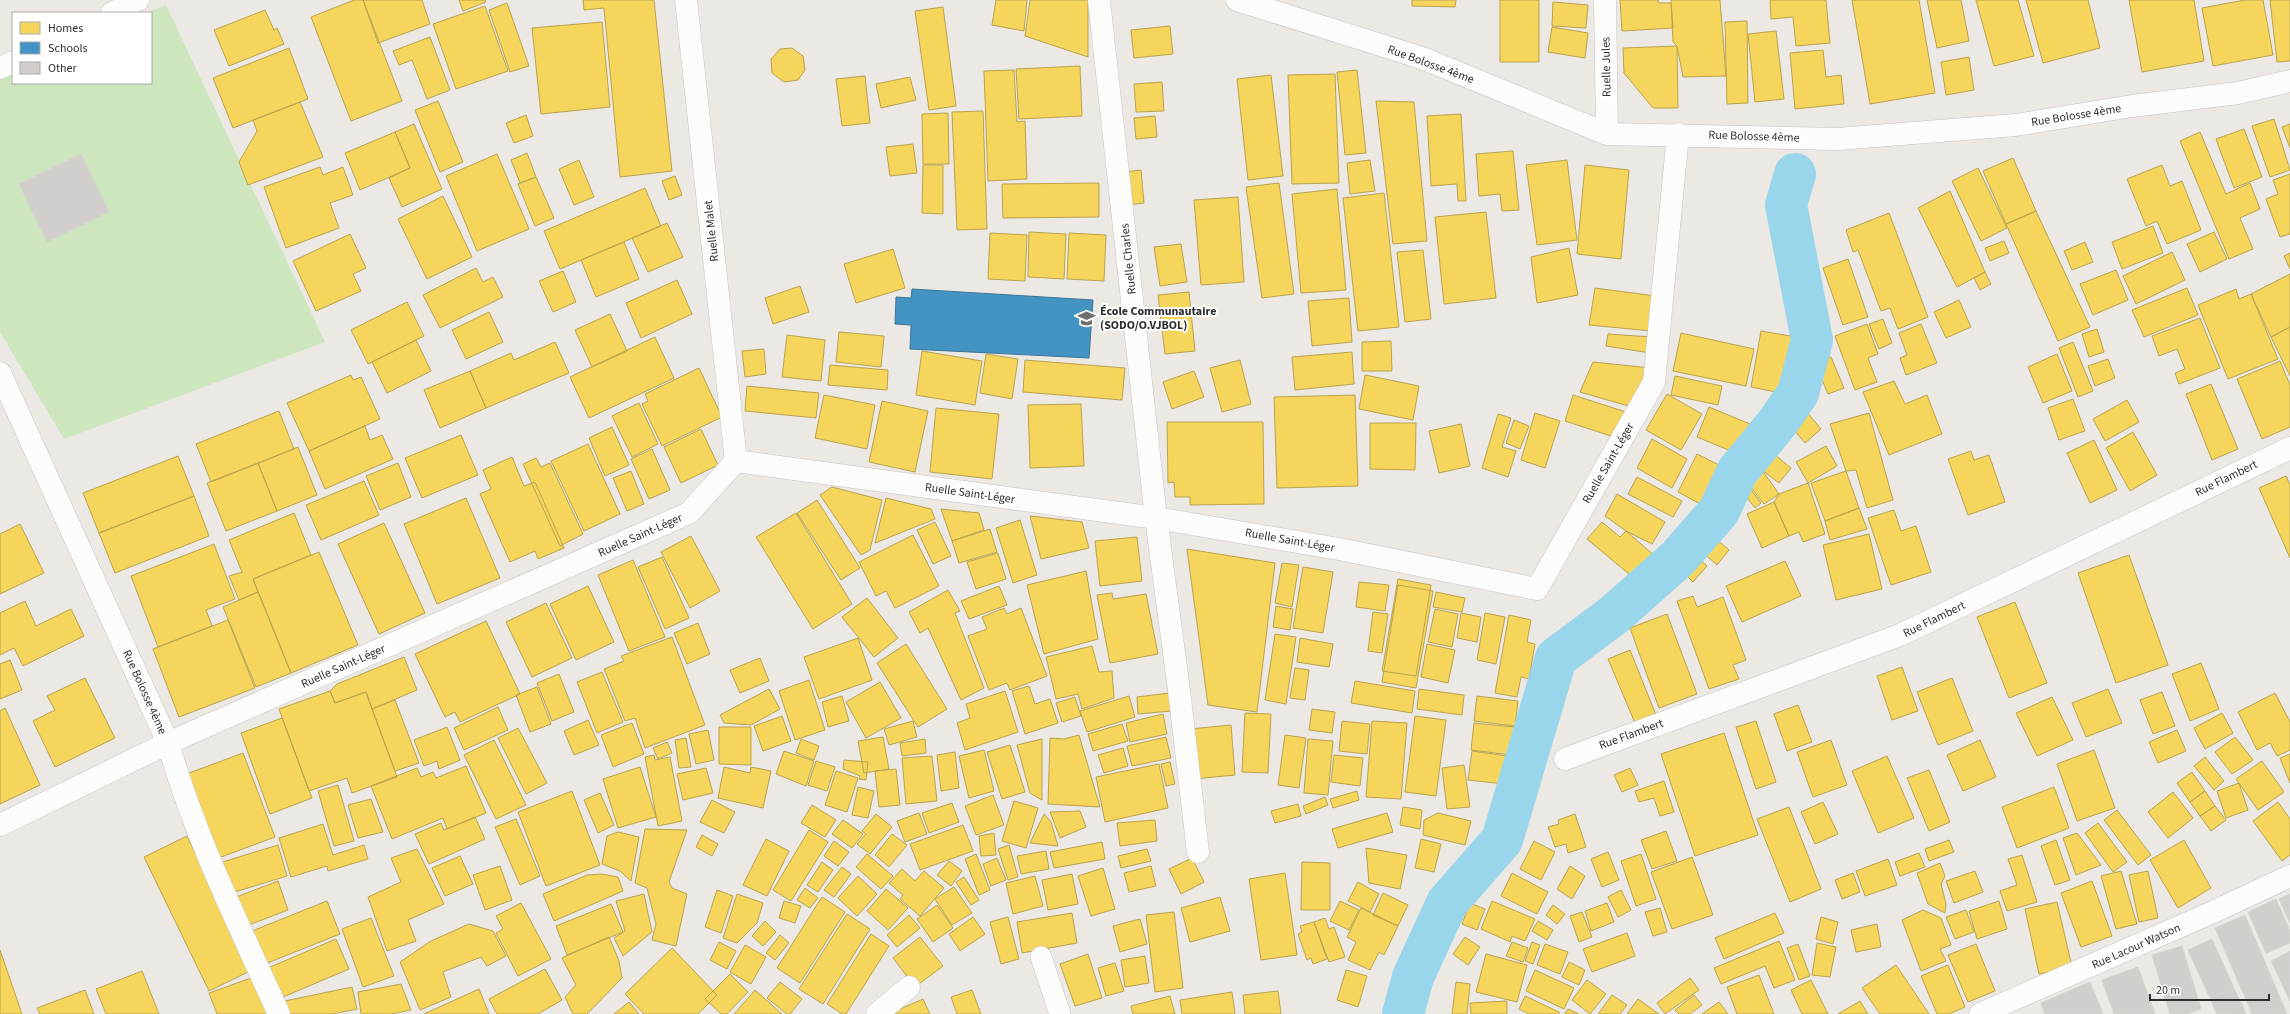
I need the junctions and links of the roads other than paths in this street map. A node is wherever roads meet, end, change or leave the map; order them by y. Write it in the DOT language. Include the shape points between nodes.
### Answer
graph roads {
  1 [pos="138,0"];
  2 [pos="686,0"];
  3 [pos="1099,0"];
  4 [pos="1237,0"];
  5 [pos="1605,0"];
  6 [pos="114,12"];
  7 [pos="12,62"];
  8 [pos="0,68"];
  9 [pos="2290,81"];
  10 [pos="1608,134"];
  11 [pos="1678,134"];
  12 [pos="0,373"];
  13 [pos="2290,448"];
  14 [pos="736,462"];
  15 [pos="1156,518"];
  16 [pos="168,743"];
  17 [pos="1565,758"];
  18 [pos="0,825"];
  19 [pos="1198,852"];
  20 [pos="2290,876"];
  21 [pos="1040,957"];
  22 [pos="909,987"];
  23 [pos="279,1014"];
  24 [pos="877,1014"];
  25 [pos="1060,1014"];
  26 [pos="1980,1014"];
  1 -- 6 [label="street"];
  2 -- 14 [label="street, Ruelle Malet"];
  3 -- 15 [label="street, Ruelle Charles"];
  4 -- 10 [label="street, Rue Bolosse 4ème" via="1422,58"];
  5 -- 10 [label="street, Ruelle Jules"];
  7 -- 8 [label="street"];
  9 -- 11 [label="street, Rue Bolosse 4ème" via="2238,93 2132,106 2016,125 1837,139"];
  10 -- 11 [label="street, Rue Bolosse 4ème"];
  11 -- 15 [label="street, Ruelle Saint-Léger" via="1654,382 1537,589 1339,549"];
  12 -- 16 [label="street, Rue Bolosse 4ème"];
  13 -- 17 [label="street, Rue Flambert" via="1900,635"];
  14 -- 15 [label="street, Ruelle Saint-Léger"];
  14 -- 16 [label="street, Ruelle Saint-Léger" via="689,513"];
  15 -- 19 [label="street, Ruelle Charles"];
  16 -- 18 [label="street, Ruelle Saint-Léger"];
  16 -- 23 [label="street, Rue Bolosse 4ème" via="208,860"];
  20 -- 26 [label="street, Rue Lacour Watson"];
  21 -- 25 [label="lane"];
  22 -- 24 [label="street"];
}
